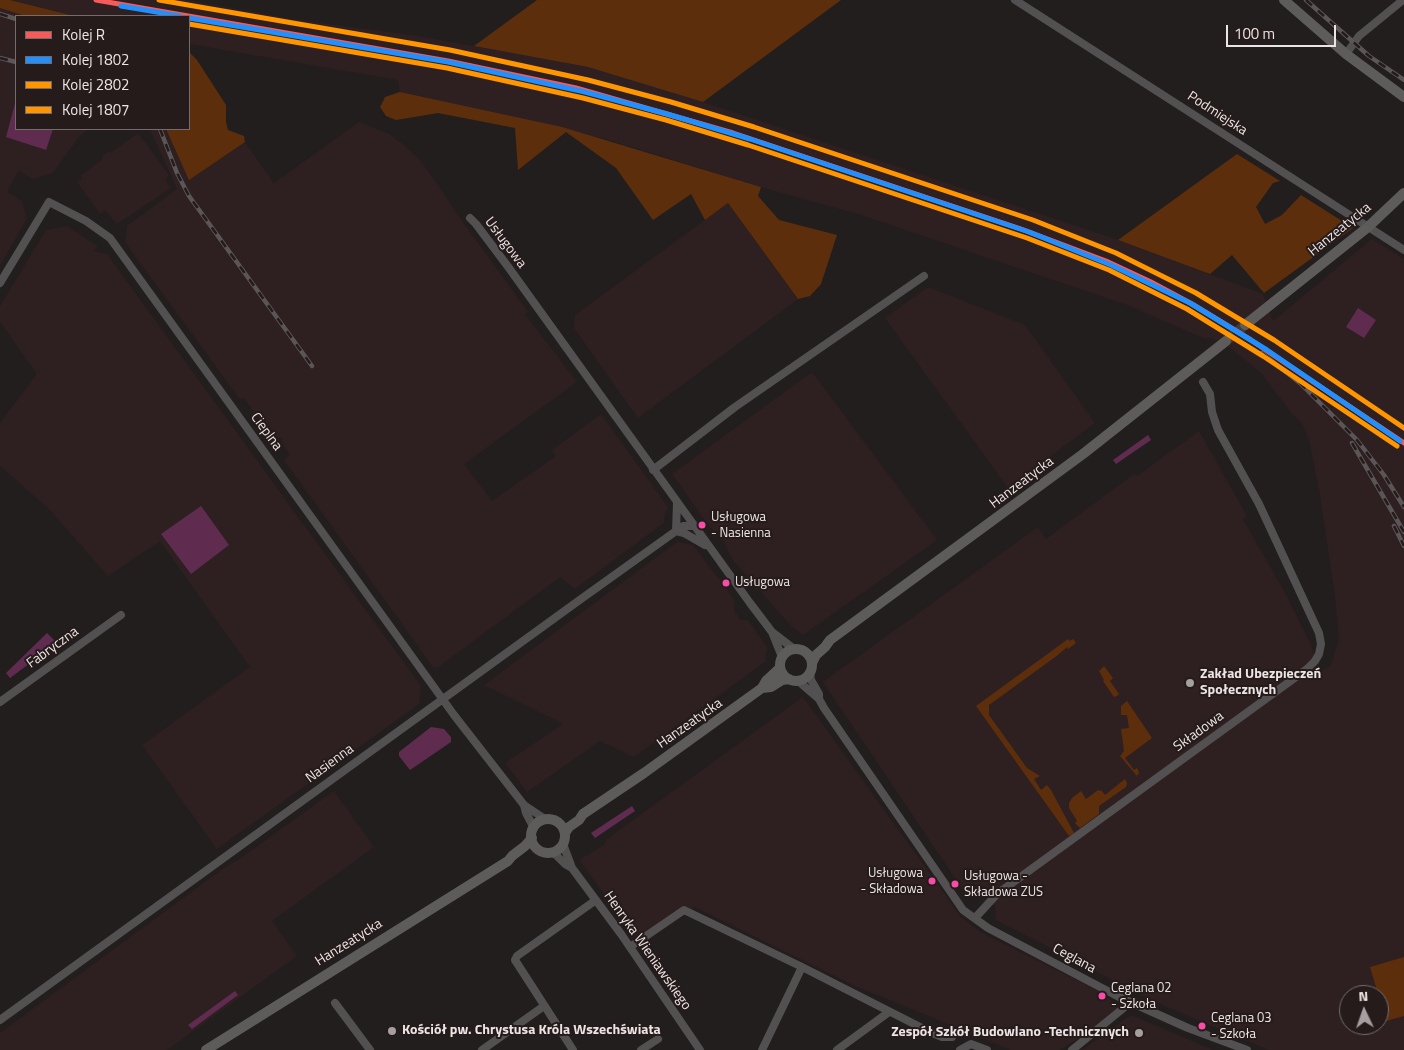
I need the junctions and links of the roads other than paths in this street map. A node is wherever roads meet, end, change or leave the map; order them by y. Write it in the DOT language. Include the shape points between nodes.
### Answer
graph roads {
  1 [pos="1015,0"];
  2 [pos="1284,0"];
  3 [pos="1403,0"];
  4 [pos="1346,54"];
  5 [pos="1404,97"];
  6 [pos="1404,193"];
  7 [pos="470,218"];
  8 [pos="1368,227"];
  9 [pos="1404,250"];
  10 [pos="924,276"];
  11 [pos="0,284"];
  12 [pos="1245,325"];
  13 [pos="1226,341"];
  14 [pos="1202,382"];
  15 [pos="653,470"];
  16 [pos="677,503"];
  17 [pos="694,526"];
  18 [pos="676,531"];
  19 [pos="709,548"];
  20 [pos="121,615"];
  21 [pos="772,632"];
  22 [pos="830,640"];
  23 [pos="798,650"];
  24 [pos="782,657"];
  25 [pos="780,668"];
  26 [pos="811,668"];
  27 [pos="793,680"];
  28 [pos="762,688"];
  29 [pos="442,698"];
  30 [pos="818,699"];
  31 [pos="0,702"];
  32 [pos="524,805"];
  33 [pos="583,814"];
  34 [pos="545,820"];
  35 [pos="558,822"];
  36 [pos="534,828"];
  37 [pos="565,833"];
  38 [pos="532,838"];
  39 [pos="563,844"];
  40 [pos="539,850"];
  41 [pos="551,852"];
  42 [pos="508,861"];
  43 [pos="572,868"];
  44 [pos="596,900"];
  45 [pos="975,918"];
  46 [pos="630,947"];
  47 [pos="802,967"];
  48 [pos="1131,1002"];
  49 [pos="334,1004"];
  50 [pos="544,1006"];
  51 [pos="889,1012"];
  52 [pos="0,1020"];
  53 [pos="952,1037"];
  54 [pos="658,1038"];
  55 [pos="206,1050"];
  56 [pos="370,1050"];
  57 [pos="482,1050"];
  58 [pos="573,1050"];
  59 [pos="641,1050"];
  60 [pos="700,1050"];
  61 [pos="762,1050"];
  62 [pos="837,1050"];
  63 [pos="960,1050"];
  64 [pos="987,1050"];
  65 [pos="1072,1050"];
  66 [pos="1247,1050"];
  1 -- 8 [label="street, Podmiejska"];
  2 -- 4 [label="street"];
  3 -- 4 [label="street" via="1358,36"];
  4 -- 5 [label="street"];
  6 -- 8 [label="street, Hanzeatycka"];
  7 -- 15 [label="street, Usługowa"];
  8 -- 9 [label="street, Podmiejska"];
  8 -- 12 [label="street, Hanzeatycka"];
  10 -- 15 [label="street" via="735,407"];
  11 -- 29 [label="street, Cieplna" via="49,202 101,231 116,245"];
  13 -- 22 [label="street, Hanzeatycka" via="1068,466"];
  14 -- 45 [label="street, Składowa" via="1210,394 1218,430 1259,504 1318,633 1319,654 1307,669 997,894"];
  15 -- 16 [label="street, Usługowa"];
  16 -- 17 [label="street, Usługowa"];
  16 -- 18 [label="street"];
  17 -- 18 [label="street" via="684,526"];
  17 -- 19 [label="street, Usługowa"];
  18 -- 19 [label="street, Usługowa"];
  18 -- 29 [label="street, Nasienna"];
  19 -- 21 [label="street, Usługowa"];
  20 -- 31 [label="street, Fabryczna"];
  21 -- 23 [label="street, Usługowa"];
  21 -- 24 [label="street, Usługowa"];
  22 -- 23 [label="street, Hanzeatycka" via="811,649"];
  22 -- 26 [label="street, Hanzeatycka" via="816,655"];
  23 -- 24 [label="street" via="789,650"];
  23 -- 26 [label="street" via="808,655"];
  24 -- 25 [label="street"];
  25 -- 27 [label="street"];
  25 -- 28 [label="street, Hanzeatycka"];
  26 -- 27 [label="street" via="802,679"];
  26 -- 30 [label="street" via="811,680 819,694"];
  27 -- 28 [label="street, Hanzeatycka" via="782,680"];
  27 -- 30 [label="street"];
  28 -- 33 [label="street, Hanzeatycka"];
  29 -- 32 [label="street"];
  29 -- 52 [label="street, Nasienna"];
  30 -- 45 [label="street" via="955,900"];
  32 -- 34 [label="street"];
  32 -- 36 [label="street"];
  33 -- 35 [label="street, Hanzeatycka"];
  33 -- 37 [label="street, Hanzeatycka"];
  34 -- 35 [label="street"];
  34 -- 36 [label="street"];
  35 -- 37 [label="street"];
  36 -- 38 [label="street"];
  37 -- 39 [label="street"];
  38 -- 40 [label="street"];
  38 -- 42 [label="street, Hanzeatycka"];
  39 -- 41 [label="street"];
  39 -- 43 [label="street, Henryka Wieniawskiego"];
  40 -- 41 [label="street"];
  40 -- 42 [label="street, Hanzeatycka"];
  41 -- 43 [label="street, Henryka Wieniawskiego"];
  42 -- 55 [label="street, Hanzeatycka"];
  43 -- 44 [label="street, Henryka Wieniawskiego"];
  44 -- 46 [label="street, Henryka Wieniawskiego"];
  44 -- 50 [label="street" via="514,960"];
  45 -- 48 [label="street, Ceglana" via="988,928"];
  46 -- 47 [label="street" via="684,910"];
  46 -- 60 [label="street, Henryka Wieniawskiego"];
  47 -- 51 [label="street"];
  47 -- 61 [label="street"];
  48 -- 65 [label="street"];
  48 -- 66 [label="street, Ceglana"];
  49 -- 56 [label="street"];
  50 -- 57 [label="street"];
  50 -- 58 [label="street"];
  51 -- 53 [label="street" via="942,1037"];
  51 -- 62 [label="street"];
  54 -- 59 [label="street"];
  63 -- 64 [label="street" via="971,1044"];
}
